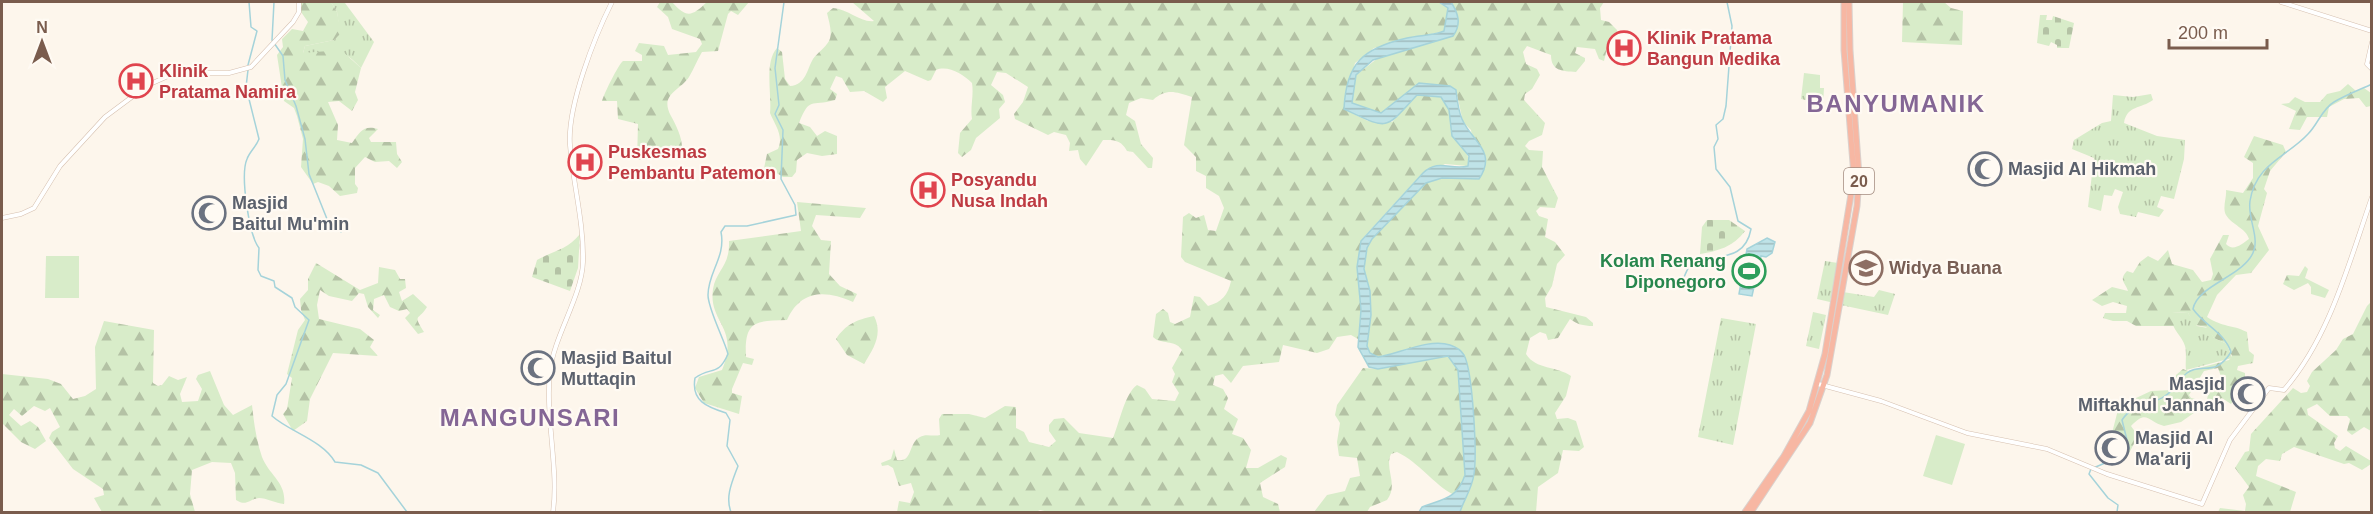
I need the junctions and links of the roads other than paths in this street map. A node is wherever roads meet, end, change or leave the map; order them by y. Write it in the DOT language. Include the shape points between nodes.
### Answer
graph roads {
  1 [pos="299,2"];
  2 [pos="612,2"];
  3 [pos="1844,2"];
  4 [pos="1849,2"];
  5 [pos="2281,2"];
  6 [pos="2372,31"];
  7 [pos="2372,42"];
  8 [pos="2372,69"];
  9 [pos="2372,197"];
  10 [pos="2,218"];
  11 [pos="1821,385"];
  12 [pos="553,513"];
  13 [pos="1745,513"];
  14 [pos="1751,513"];
  1 -- 10 [label="main road" via="297,16 248,69 161,77 105,117 60,166 34,208"];
  2 -- 12 [label="main road" via="598,30 570,126 583,263 550,368"];
  3 -- 11 [label="highway, 20" via="1854,176"];
  4 -- 11 [label="highway, 20" via="1859,176 1851,238"];
  5 -- 6 [label="main road"];
  7 -- 8 [label="main road" via="2367,64"];
  9 -- 11 [label="main road" via="2310,353 2284,390 2269,388 2233,435 2202,504 2097,470 2047,449 1967,433 1873,398"];
  11 -- 13 [label="highway, 20" via="1804,420"];
  11 -- 14 [label="highway, 20" via="1810,423"];
}
